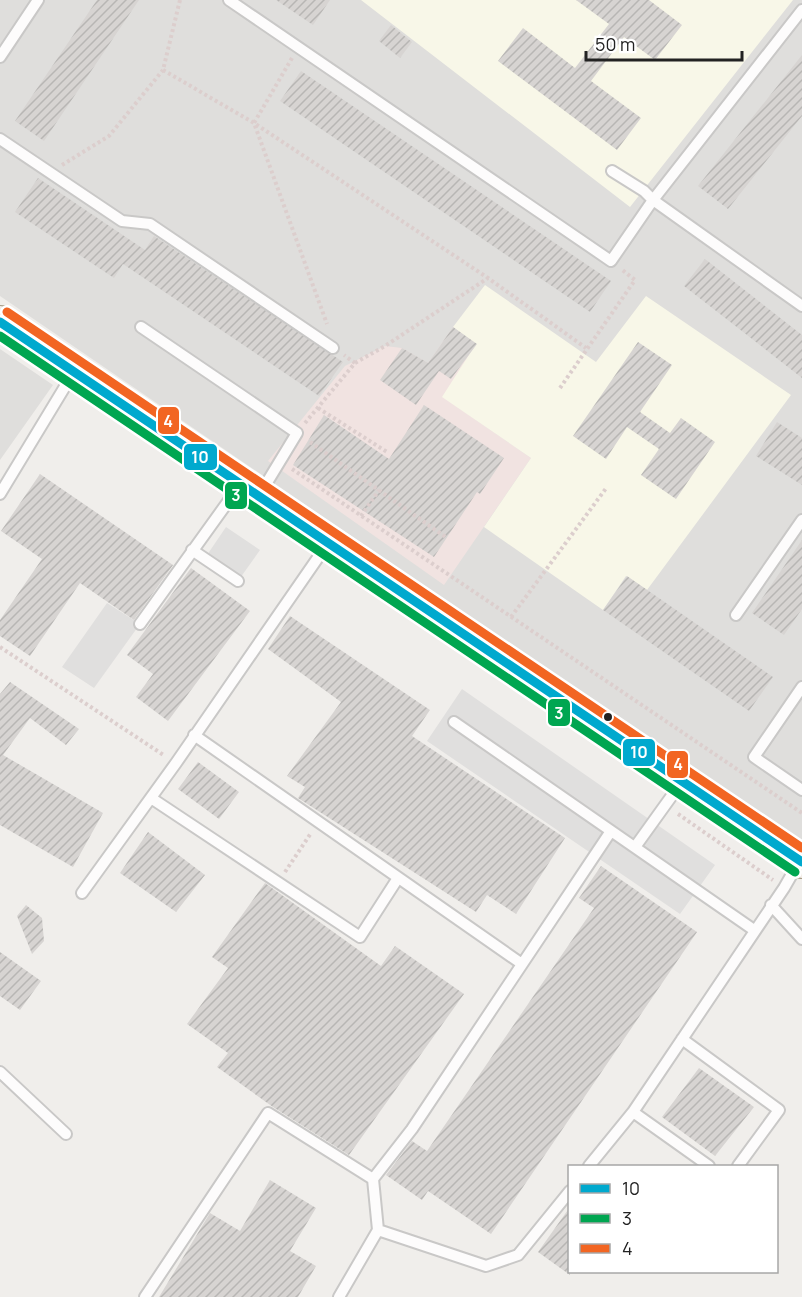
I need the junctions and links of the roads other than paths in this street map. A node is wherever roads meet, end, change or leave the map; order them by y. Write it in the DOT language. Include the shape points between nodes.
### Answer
graph roads {
  1 [pos="38,0"];
  2 [pos="229,0"];
  3 [pos="802,10"];
  4 [pos="0,57"];
  5 [pos="0,139"];
  6 [pos="612,171"];
  7 [pos="653,200"];
  8 [pos="802,306"];
  9 [pos="0,322"];
  10 [pos="141,327"];
  11 [pos="333,348"];
  12 [pos="74,372"];
  13 [pos="249,491"];
  14 [pos="0,494"];
  15 [pos="802,520"];
  16 [pos="328,543"];
  17 [pos="192,550"];
  18 [pos="238,581"];
  19 [pos="736,615"];
  20 [pos="140,624"];
  21 [pos="802,687"];
  22 [pos="454,722"];
  23 [pos="194,735"];
  24 [pos="802,790"];
  25 [pos="673,794"];
  26 [pos="151,798"];
  27 [pos="611,831"];
  28 [pos="635,847"];
  29 [pos="801,862"];
  30 [pos="398,878"];
  31 [pos="82,893"];
  32 [pos="771,905"];
  33 [pos="754,930"];
  34 [pos="802,939"];
  35 [pos="522,964"];
  36 [pos="682,1039"];
  37 [pos="0,1072"];
  38 [pos="633,1112"];
  39 [pos="66,1134"];
  40 [pos="591,1165"];
  41 [pos="706,1165"];
  42 [pos="739,1165"];
  43 [pos="373,1179"];
  44 [pos="568,1193"];
  45 [pos="378,1230"];
  46 [pos="145,1297"];
  47 [pos="339,1297"];
  1 -- 4 [label="lane"];
  2 -- 7 [label="lane" via="612,261"];
  3 -- 7 [label="lane"];
  5 -- 11 [label="lane" via="122,221 150,224"];
  6 -- 7 [label="lane"];
  7 -- 8 [label="lane"];
  9 -- 12 [label="main road"];
  10 -- 13 [label="lane" via="297,433 279,460"];
  12 -- 13 [label="main road"];
  12 -- 14 [label="lane"];
  13 -- 16 [label="main road"];
  13 -- 17 [label="lane"];
  15 -- 19 [label="lane"];
  16 -- 23 [label="lane"];
  16 -- 25 [label="main road"];
  17 -- 18 [label="lane"];
  17 -- 20 [label="lane"];
  21 -- 24 [label="lane" via="754,757"];
  22 -- 27 [label="lane"];
  23 -- 26 [label="lane"];
  23 -- 30 [label="lane"];
  25 -- 28 [label="lane"];
  25 -- 29 [label="main road"];
  26 -- 30 [label="lane" via="360,937"];
  26 -- 31 [label="lane"];
  27 -- 28 [label="lane"];
  27 -- 35 [label="lane"];
  28 -- 33 [label="lane"];
  29 -- 32 [label="lane"];
  30 -- 35 [label="lane"];
  32 -- 33 [label="lane"];
  32 -- 34 [label="lane"];
  33 -- 36 [label="lane"];
  35 -- 43 [label="lane" via="412,1129"];
  36 -- 38 [label="lane"];
  36 -- 42 [label="lane" via="779,1110"];
  37 -- 39 [label="lane"];
  38 -- 40 [label="lane"];
  38 -- 41 [label="lane"];
  43 -- 45 [label="lane"];
  43 -- 46 [label="lane" via="268,1113"];
  44 -- 45 [label="lane" via="518,1255 486,1266"];
  45 -- 47 [label="lane"];
}
